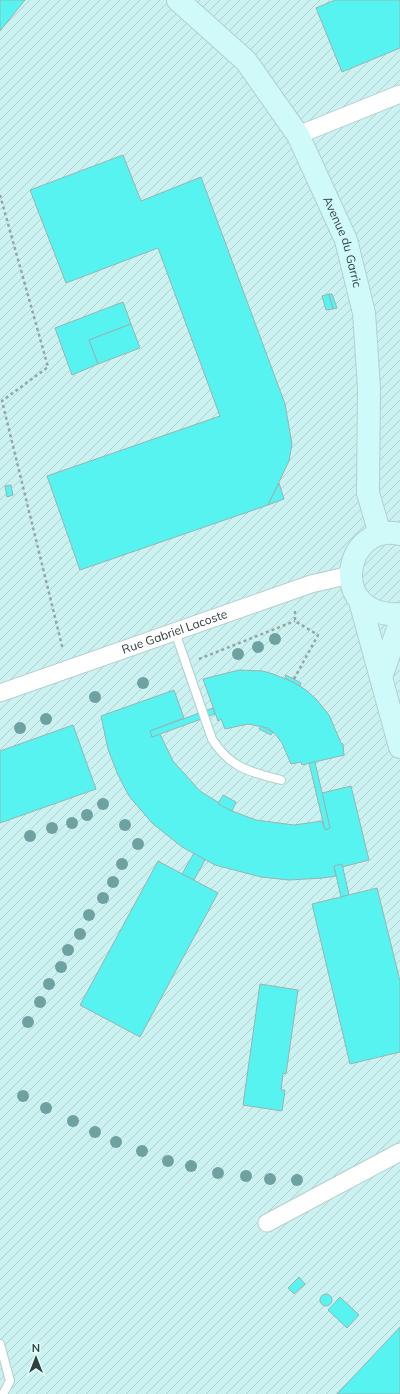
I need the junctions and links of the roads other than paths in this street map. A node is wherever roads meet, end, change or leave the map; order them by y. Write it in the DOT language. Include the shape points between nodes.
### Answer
graph roads {
  1 [pos="178,0"];
  2 [pos="400,94"];
  3 [pos="298,135"];
  4 [pos="390,534"];
  5 [pos="350,575"];
  6 [pos="360,601"];
  7 [pos="400,614"];
  8 [pos="400,622"];
  9 [pos="175,632"];
  10 [pos="381,677"];
  11 [pos="0,693"];
  12 [pos="400,747"];
  13 [pos="281,780"];
  14 [pos="400,1152"];
  15 [pos="267,1223"];
  16 [pos="0,1344"];
  17 [pos="3,1394"];
  1 -- 3 [label="street, Avenue du Garric" via="246,60"];
  2 -- 3 [label="street"];
  3 -- 4 [label="street, Avenue du Garric" via="346,240 364,313 369,388 368,492"];
  4 -- 5 [label="street" via="364,543 354,557"];
  5 -- 6 [label="street" via="353,589"];
  5 -- 9 [label="street, Rue Gabriel Lacoste" via="292,591"];
  6 -- 7 [label="street" via="372,610 385,614"];
  6 -- 10 [label="street"];
  8 -- 10 [label="street"];
  9 -- 11 [label="street, Rue Gabriel Lacoste"];
  9 -- 13 [label="lane" via="212,739 221,753 246,771"];
  10 -- 12 [label="street"];
  14 -- 15 [label="street"];
  16 -- 17 [label="lane" via="10,1381"];
}
